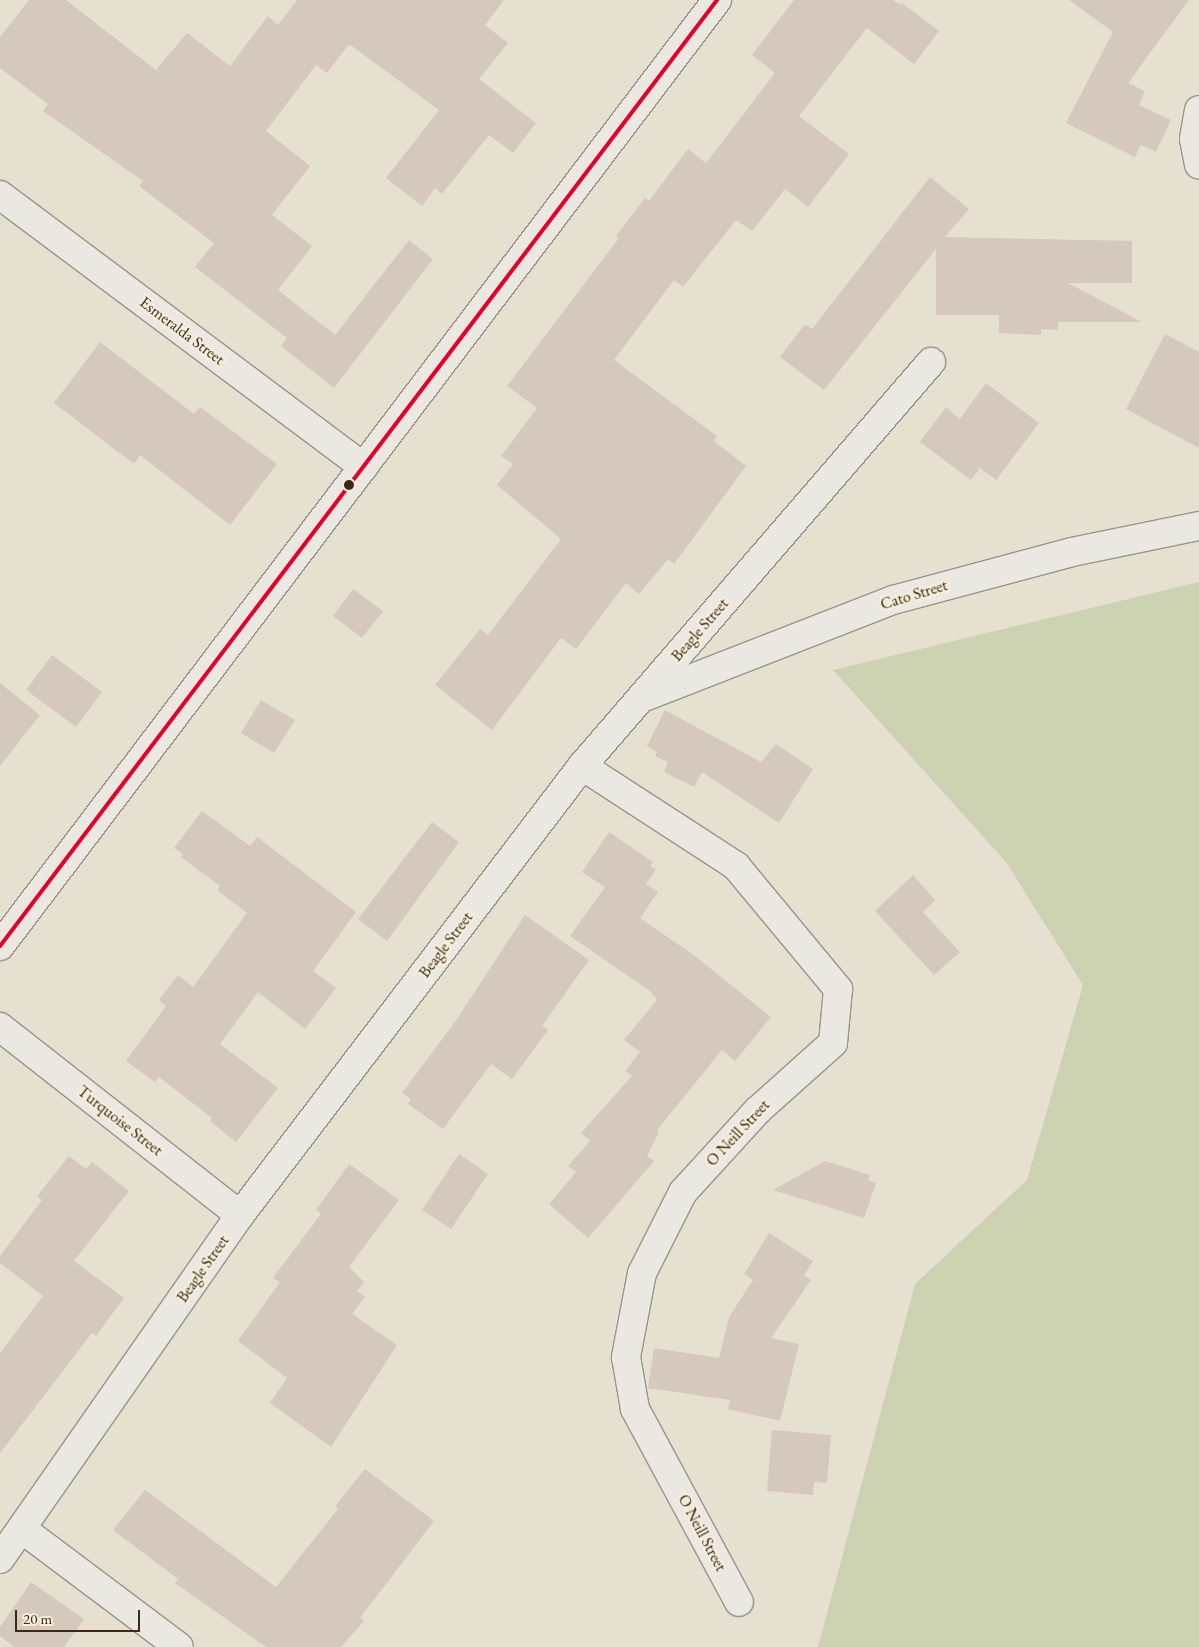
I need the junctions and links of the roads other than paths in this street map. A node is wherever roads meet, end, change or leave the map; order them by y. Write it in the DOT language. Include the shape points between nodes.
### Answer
graph roads {
  1 [pos="717,0"];
  2 [pos="1199,110"];
  3 [pos="1199,165"];
  4 [pos="0,195"];
  5 [pos="931,362"];
  6 [pos="364,467"];
  7 [pos="1199,526"];
  8 [pos="640,699"];
  9 [pos="582,766"];
  10 [pos="0,946"];
  11 [pos="0,1028"];
  12 [pos="240,1215"];
  13 [pos="22,1528"];
  14 [pos="0,1559"];
  15 [pos="739,1602"];
  16 [pos="180,1647"];
  1 -- 6 [label="street"];
  2 -- 3 [label="street" via="1194,139"];
  4 -- 6 [label="street, Esmeralda Street"];
  5 -- 8 [label="street, Beagle Street"];
  6 -- 10 [label="street"];
  7 -- 8 [label="street, Cato Street" via="1072,552 893,600"];
  8 -- 9 [label="street, Beagle Street"];
  9 -- 12 [label="street, Beagle Street"];
  9 -- 15 [label="street, O Neill Street" via="736,866 838,989 833,1042 758,1110 683,1192 642,1273 626,1357 635,1409"];
  11 -- 12 [label="street, Turquoise Street"];
  12 -- 13 [label="street, Beagle Street"];
  13 -- 14 [label="street, Beagle Street"];
  13 -- 16 [label="street"];
}
